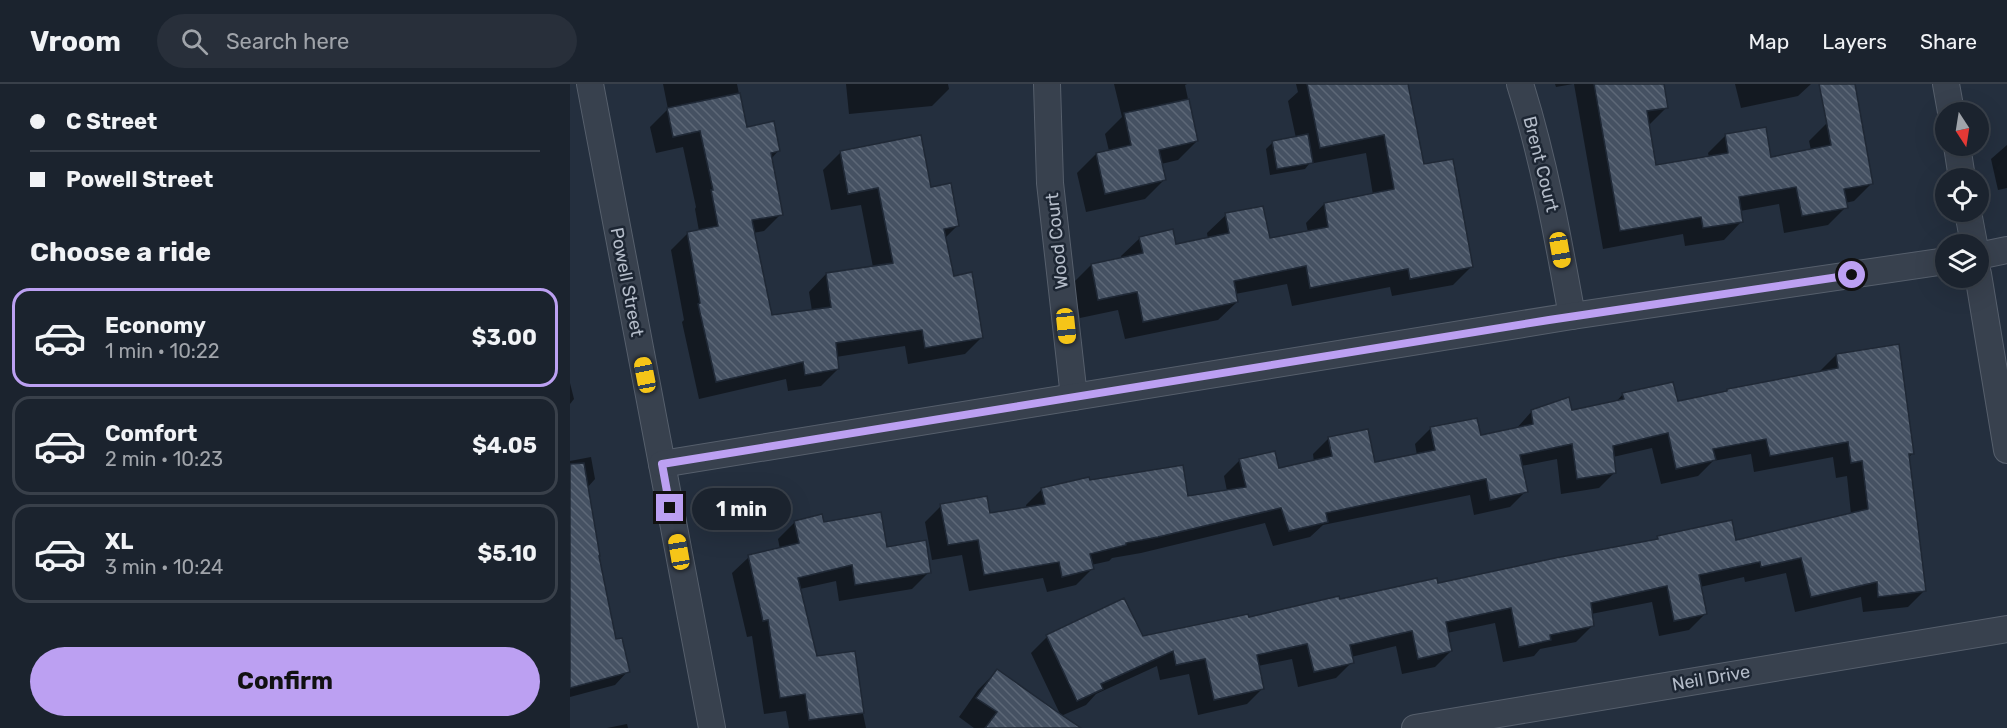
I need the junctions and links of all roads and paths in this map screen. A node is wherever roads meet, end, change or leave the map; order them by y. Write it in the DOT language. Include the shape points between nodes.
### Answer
graph roads {
  1 [pos="590,84"];
  2 [pos="1047,84"];
  3 [pos="1520,84"];
  4 [pos="1946,84"];
  5 [pos="1949,102"];
  6 [pos="2007,250"];
  7 [pos="1989,254"];
  8 [pos="1935,263"];
  9 [pos="1980,288"];
  10 [pos="1572,316"];
  11 [pos="1074,397"];
  12 [pos="2007,450"];
  13 [pos="662,464"];
  14 [pos="2007,628"];
  15 [pos="712,728"];
  16 [pos="1415,728"];
  1 -- 13 [label="street, Powell Street"];
  2 -- 11 [label="street, Wood Court" via="1050,183"];
  3 -- 10 [label="street, Brent Court" via="1552,205"];
  4 -- 5 [label="street"];
  6 -- 7 [label="street"];
  8 -- 10 [label="street"];
  9 -- 12 [label="street"];
  10 -- 11 [label="street"];
  11 -- 13 [label="street"];
  13 -- 15 [label="street, Powell Street"];
  14 -- 16 [label="street, Neil Drive"];
}
